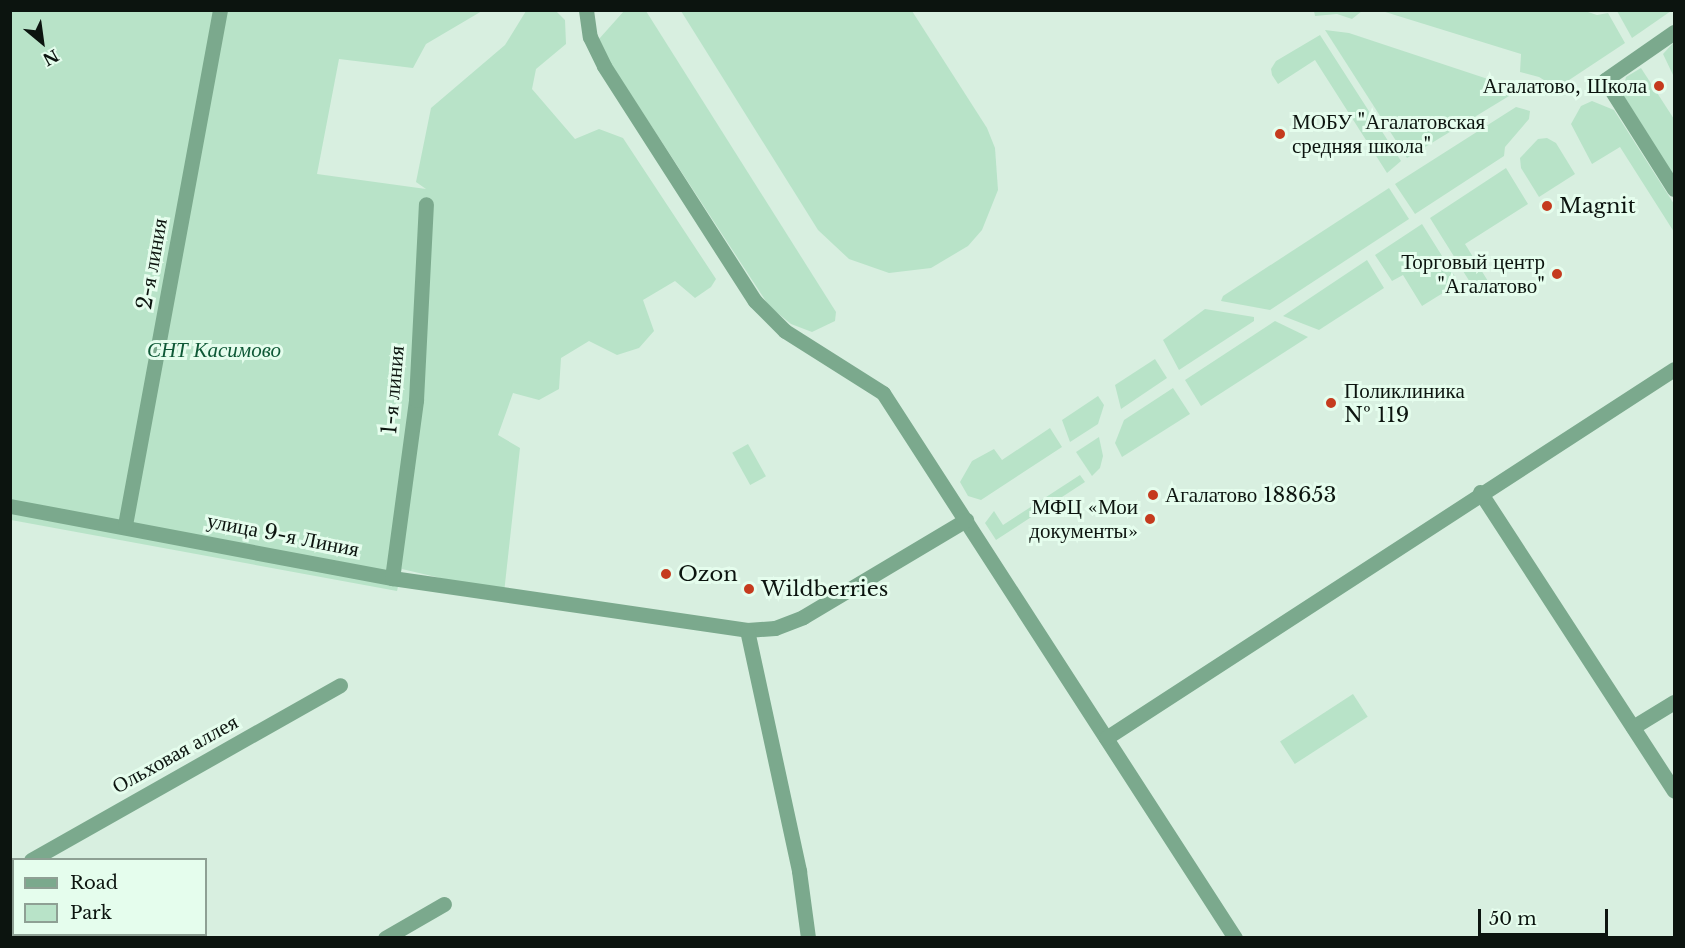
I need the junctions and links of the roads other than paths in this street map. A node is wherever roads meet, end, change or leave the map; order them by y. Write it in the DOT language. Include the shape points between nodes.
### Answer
graph roads {
  1 [pos="220,10"];
  2 [pos="586,10"];
  3 [pos="1674,32"];
  4 [pos="1674,189"];
  5 [pos="426,204"];
  6 [pos="1674,369"];
  7 [pos="1480,492"];
  8 [pos="10,506"];
  9 [pos="966,520"];
  10 [pos="125,525"];
  11 [pos="392,578"];
  12 [pos="747,630"];
  13 [pos="340,685"];
  14 [pos="1674,702"];
  15 [pos="1633,727"];
  16 [pos="1106,738"];
  17 [pos="1674,791"];
  18 [pos="35,858"];
  19 [pos="444,904"];
  20 [pos="385,938"];
  21 [pos="808,938"];
  22 [pos="1235,938"];
  1 -- 10 [label="street, 2-я линия"];
  2 -- 9 [label="street" via="590,38 604,66 755,301 785,331 884,393"];
  3 -- 4 [label="street" via="1605,80"];
  5 -- 11 [label="street, 1-я линия" via="416,400"];
  6 -- 7 [label="street"];
  7 -- 15 [label="street"];
  7 -- 16 [label="street"];
  8 -- 10 [label="street, улица 9-я Линия"];
  9 -- 12 [label="street, улица 9-я Линия" via="803,617 775,627"];
  9 -- 16 [label="street"];
  10 -- 11 [label="street, улица 9-я Линия"];
  11 -- 12 [label="street, улица 9-я Линия"];
  12 -- 21 [label="street" via="799,871"];
  13 -- 18 [label="street, Ольховая аллея"];
  14 -- 15 [label="street"];
  15 -- 17 [label="street"];
  16 -- 22 [label="street"];
  19 -- 20 [label="street"];
}
